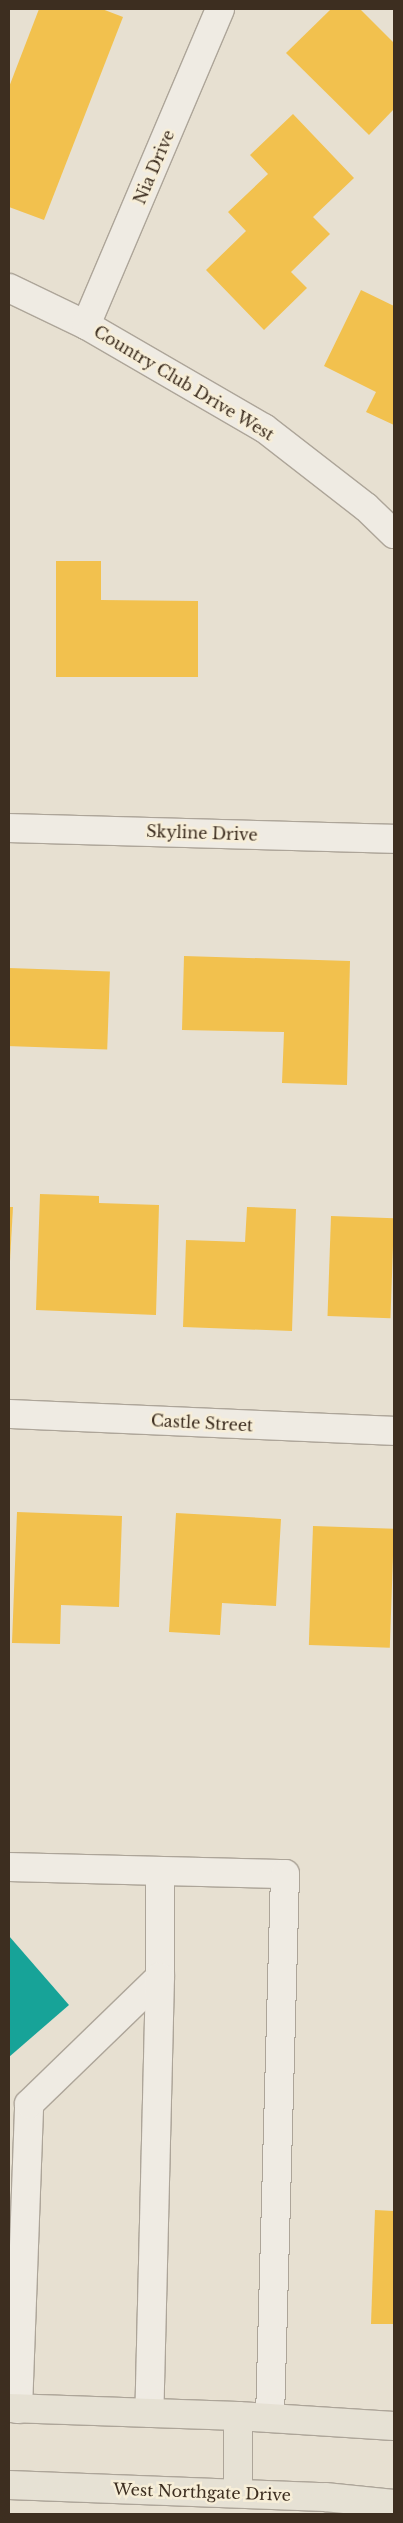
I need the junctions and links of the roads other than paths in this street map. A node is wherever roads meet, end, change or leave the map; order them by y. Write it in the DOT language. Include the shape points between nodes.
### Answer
graph roads {
  1 [pos="220,9"];
  2 [pos="9,288"];
  3 [pos="86,324"];
  4 [pos="394,534"];
  5 [pos="9,828"];
  6 [pos="394,839"];
  7 [pos="9,1414"];
  8 [pos="394,1432"];
  9 [pos="9,1867"];
  10 [pos="160,1871"];
  11 [pos="160,1976"];
  12 [pos="13,2409"];
  13 [pos="149,2413"];
  14 [pos="238,2416"];
  15 [pos="270,2418"];
  16 [pos="394,2426"];
  17 [pos="9,2485"];
  18 [pos="238,2493"];
  19 [pos="394,2504"];
  1 -- 3 [label="street, Nia Drive"];
  2 -- 3 [label="street, Country Club Drive West"];
  3 -- 4 [label="street, Country Club Drive West" via="264,428 366,507"];
  5 -- 6 [label="street, Skyline Drive"];
  7 -- 8 [label="street, Castle Street"];
  9 -- 10 [label="street"];
  10 -- 11 [label="street"];
  10 -- 15 [label="street" via="285,1874"];
  11 -- 12 [label="street" via="29,2104"];
  11 -- 13 [label="street"];
  12 -- 13 [label="main road"];
  13 -- 14 [label="main road"];
  14 -- 15 [label="main road"];
  14 -- 18 [label="main road"];
  15 -- 16 [label="main road"];
  17 -- 18 [label="main road, West Northgate Drive"];
  18 -- 19 [label="main road, West Northgate Drive"];
}
